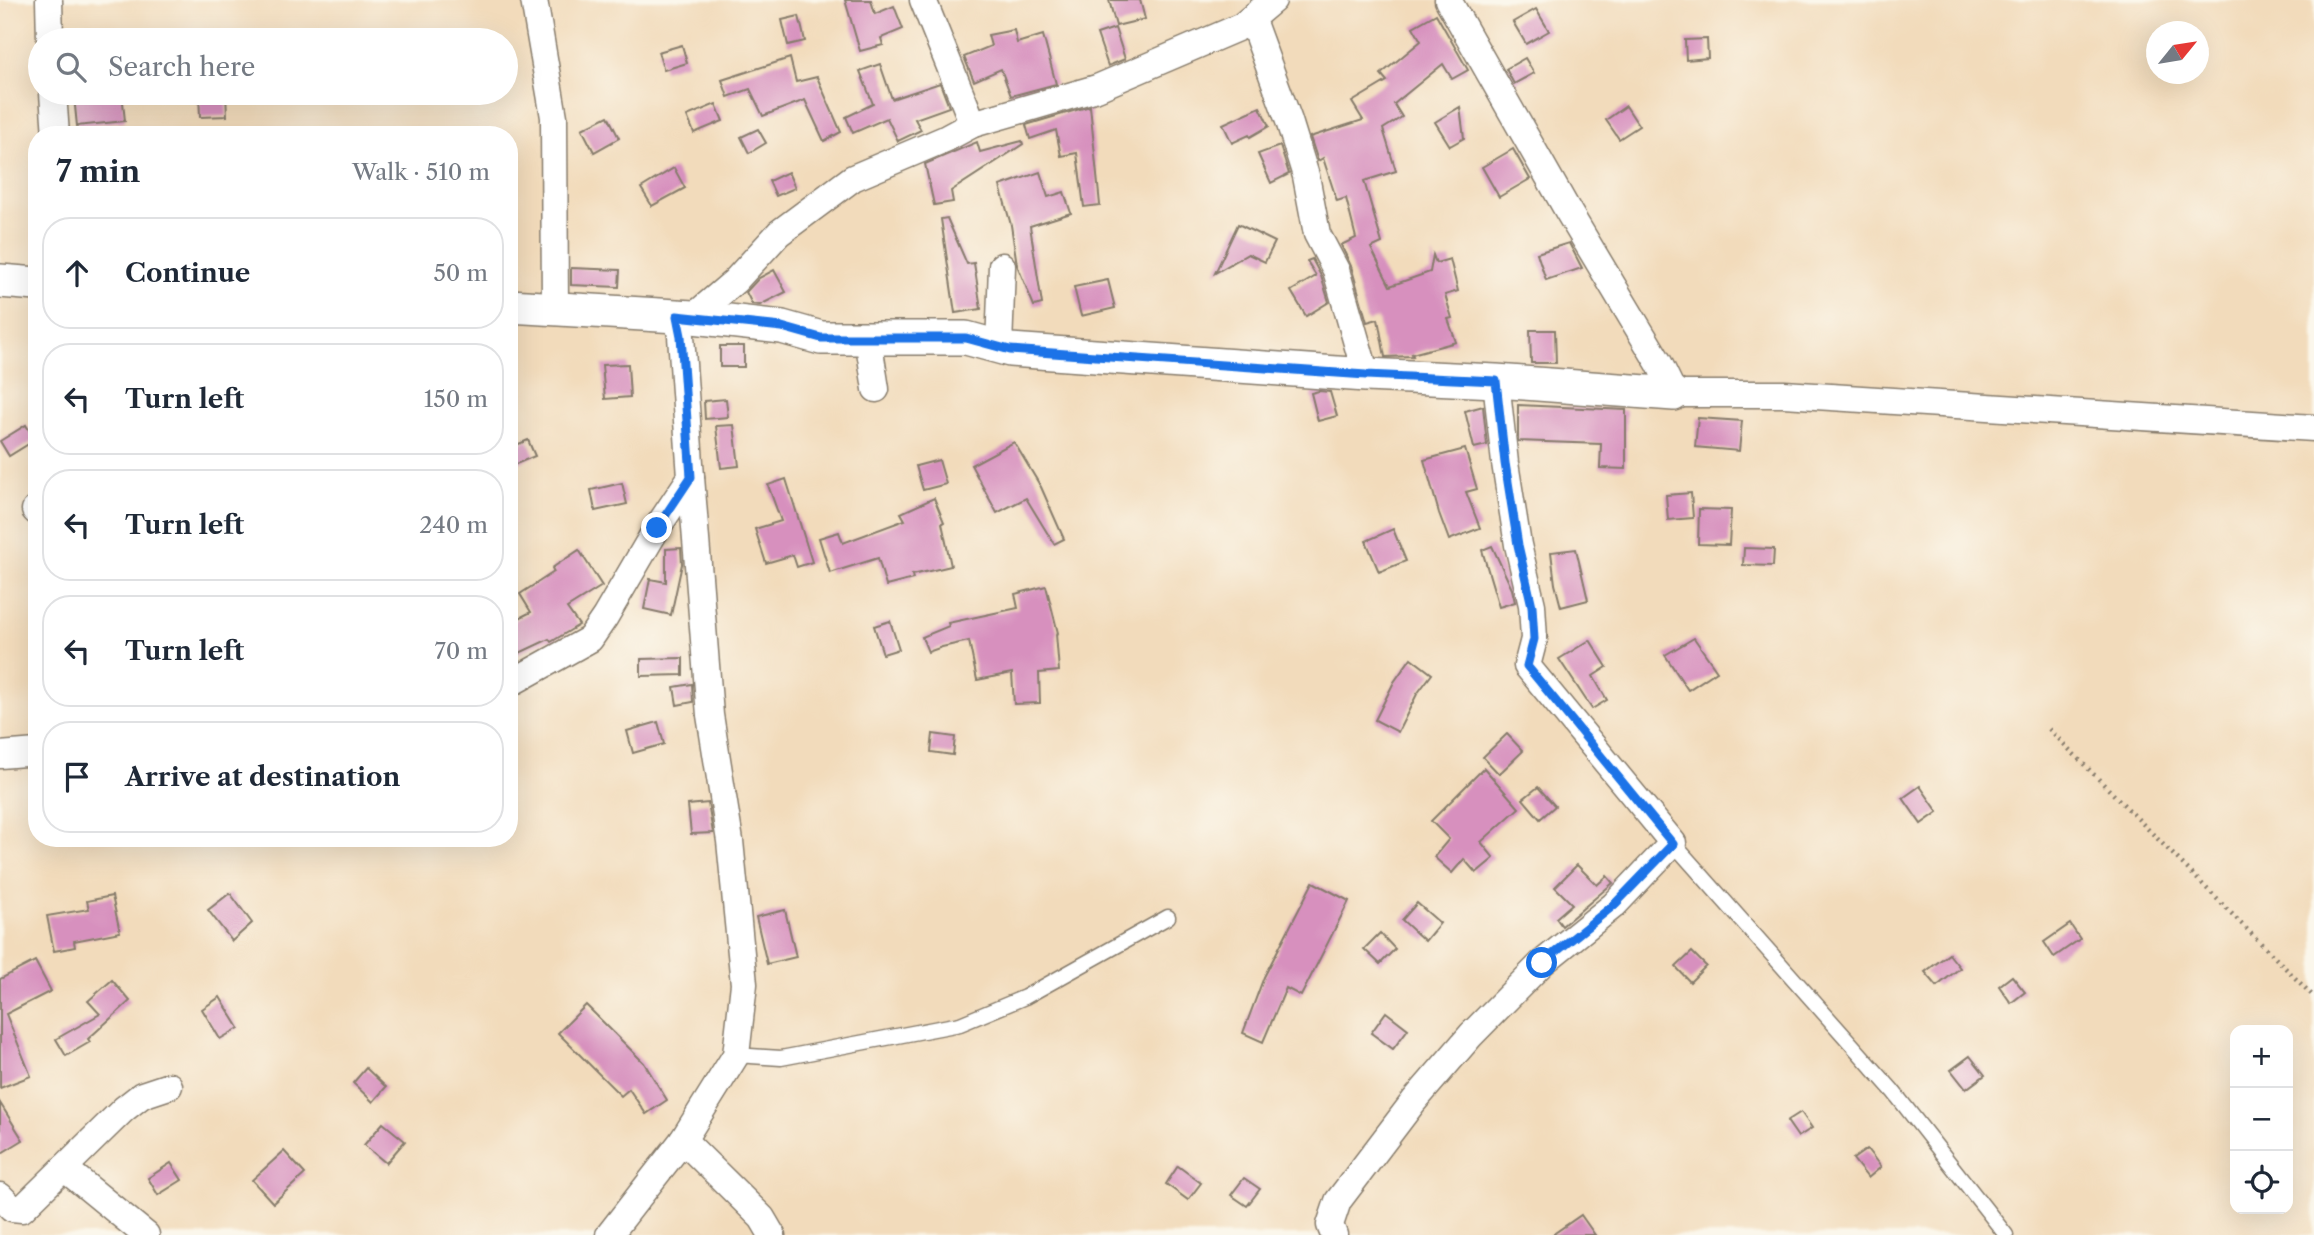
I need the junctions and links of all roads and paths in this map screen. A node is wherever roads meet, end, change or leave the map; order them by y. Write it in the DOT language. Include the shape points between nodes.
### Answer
graph roads {
  1 [pos="49,0"];
  2 [pos="534,0"];
  3 [pos="923,0"];
  4 [pos="1273,0"];
  5 [pos="1448,0"];
  6 [pos="1252,20"];
  7 [pos="50,28"];
  8 [pos="54,105"];
  9 [pos="973,124"];
  10 [pos="55,126"];
  11 [pos="1002,266"];
  12 [pos="0,281"];
  13 [pos="28,283"];
  14 [pos="518,307"];
  15 [pos="555,309"];
  16 [pos="685,316"];
  17 [pos="869,338"];
  18 [pos="999,347"];
  19 [pos="1366,375"];
  20 [pos="1496,381"];
  21 [pos="876,389"];
  22 [pos="1674,394"];
  23 [pos="2314,428"];
  24 [pos="691,477"];
  25 [pos="518,679"];
  26 [pos="2049,729"];
  27 [pos="28,753"];
  28 [pos="0,755"];
  29 [pos="1673,844"];
  30 [pos="1168,917"];
  31 [pos="2314,997"];
  32 [pos="736,1055"];
  33 [pos="169,1086"];
  34 [pos="683,1140"];
  35 [pos="64,1168"];
  36 [pos="0,1196"];
  37 [pos="146,1235"];
  38 [pos="610,1235"];
  39 [pos="772,1235"];
  40 [pos="1334,1235"];
  41 [pos="2006,1235"];
  1 -- 7 [label="street"];
  2 -- 15 [label="street" via="554,117"];
  3 -- 9 [label="street"];
  4 -- 6 [label="street"];
  5 -- 22 [label="street"];
  6 -- 9 [label="street" via="1097,88"];
  6 -- 19 [label="street" via="1299,153 1317,234 1336,270"];
  8 -- 10 [label="street"];
  9 -- 16 [label="street" via="853,178 779,233 735,281"];
  11 -- 18 [label="street"];
  12 -- 13 [label="street"];
  14 -- 15 [label="street"];
  15 -- 16 [label="street"];
  16 -- 17 [label="street" via="782,327 821,338"];
  16 -- 24 [label="street" via="681,336"];
  17 -- 18 [label="street" via="966,338"];
  17 -- 21 [label="street"];
  18 -- 19 [label="street"];
  19 -- 20 [label="street"];
  20 -- 22 [label="street"];
  20 -- 29 [label="street" via="1518,545 1532,606 1534,639 1527,666"];
  22 -- 23 [label="street" via="1784,394"];
  24 -- 25 [label="street" via="590,639"];
  24 -- 32 [label="street" via="710,715 730,841 744,984"];
  26 -- 31 [label="path"];
  27 -- 28 [label="street"];
  29 -- 40 [label="street" via="1614,905 1542,963 1471,1035 1338,1201 1330,1225"];
  29 -- 41 [label="lane" via="1893,1091"];
  30 -- 32 [label="lane" via="1025,997 960,1024 781,1058"];
  32 -- 34 [label="street"];
  33 -- 35 [label="street" via="142,1095 124,1109"];
  34 -- 38 [label="street"];
  34 -- 39 [label="street" via="762,1218"];
  35 -- 36 [label="street" via="22,1209 12,1208"];
  35 -- 37 [label="street"];
}
